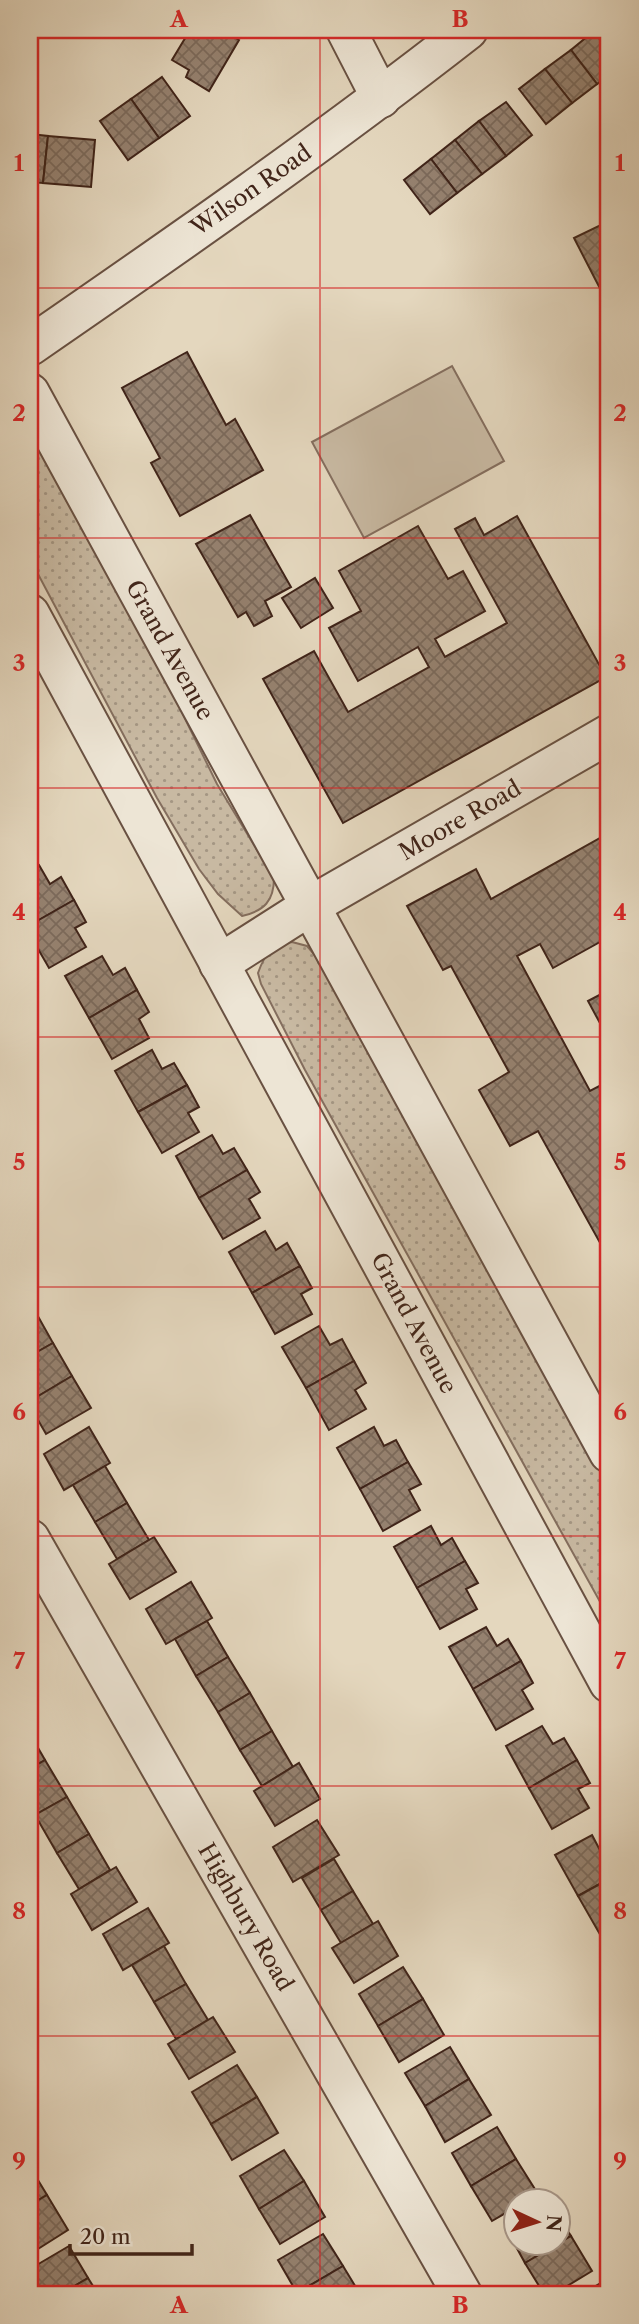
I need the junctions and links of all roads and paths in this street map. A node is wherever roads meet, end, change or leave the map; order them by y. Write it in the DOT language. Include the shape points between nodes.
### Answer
graph roads {
  1 [pos="346,30"];
  2 [pos="468,30"];
  3 [pos="381,98"];
  4 [pos="30,346"];
  5 [pos="30,393"];
  6 [pos="30,614"];
  7 [pos="609,734"];
  8 [pos="310,906"];
  9 [pos="219,964"];
  10 [pos="609,1453"];
  11 [pos="30,1539"];
  12 [pos="609,1683"];
  13 [pos="462,2294"];
  1 -- 3 [label="street"];
  2 -- 3 [label="street, Wilson Road"];
  3 -- 4 [label="street, Wilson Road"];
  5 -- 8 [label="street, Grand Avenue"];
  6 -- 9 [label="street, Grand Avenue"];
  7 -- 8 [label="street, Moore Road"];
  8 -- 9 [label="street"];
  8 -- 10 [label="street, Grand Avenue"];
  9 -- 12 [label="street, Grand Avenue"];
  11 -- 13 [label="street, Highbury Road"];
}
